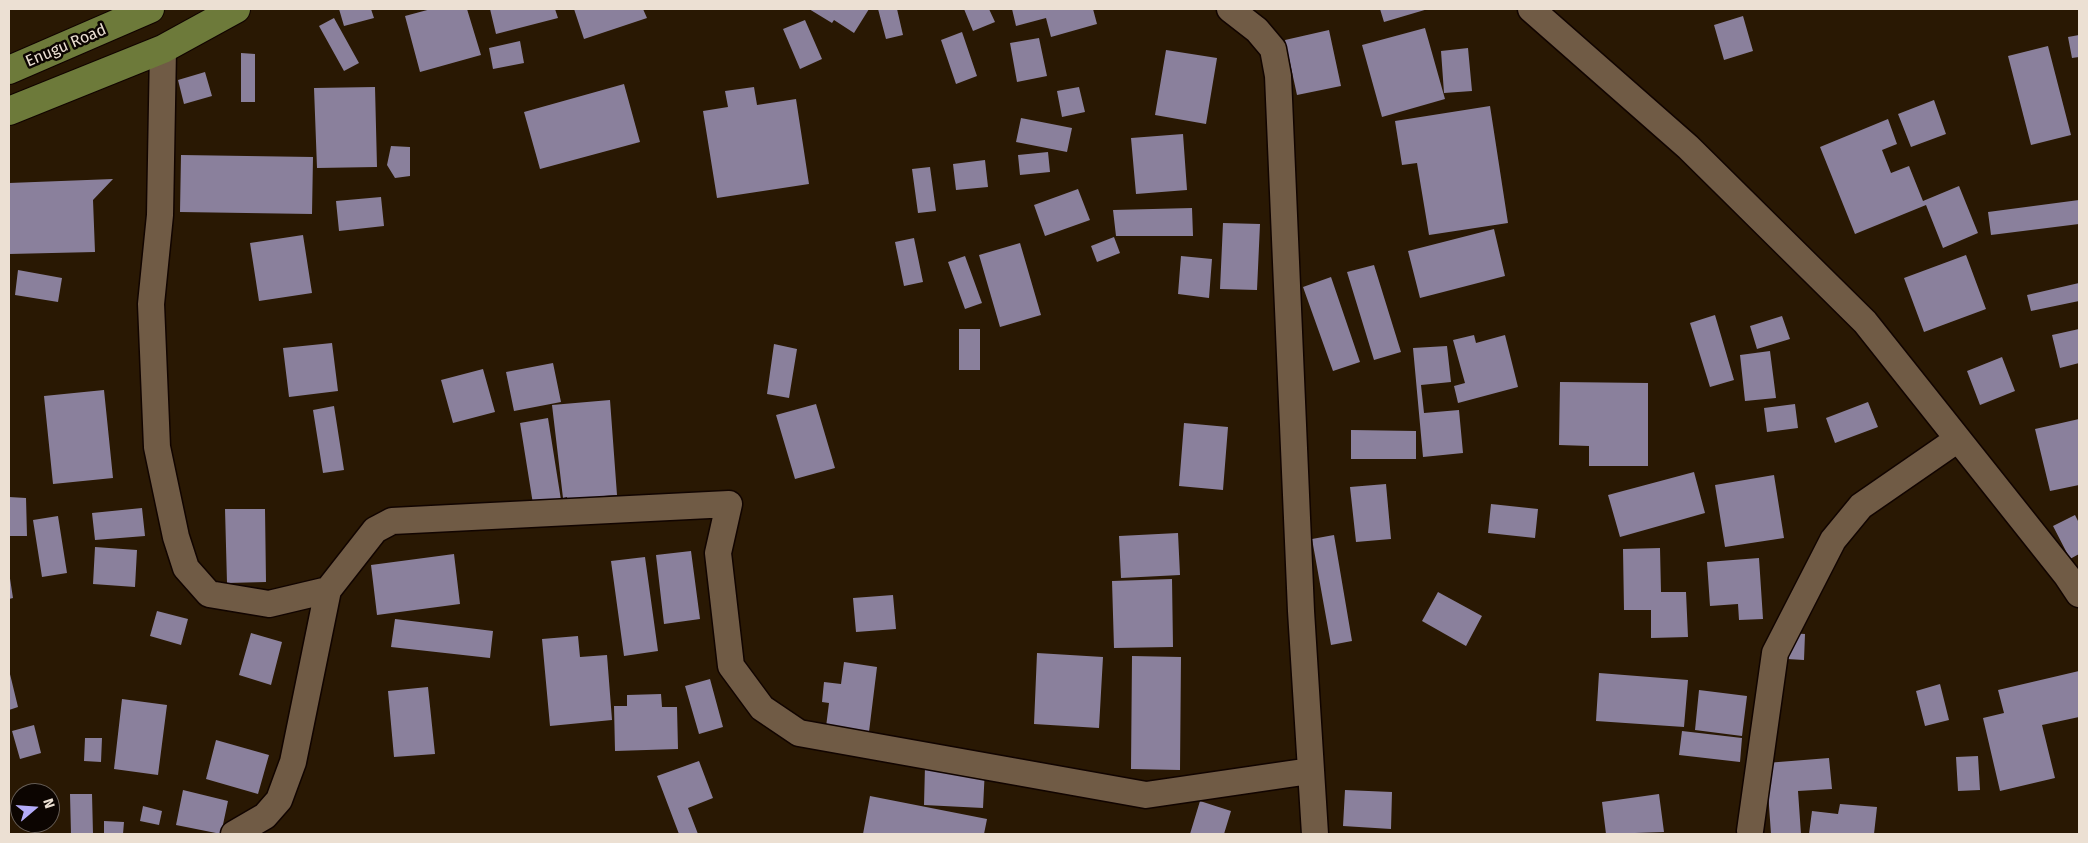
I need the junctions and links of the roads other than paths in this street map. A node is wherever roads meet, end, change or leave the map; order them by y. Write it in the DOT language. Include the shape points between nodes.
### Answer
graph roads {
  1 [pos="150,9"];
  2 [pos="236,9"];
  3 [pos="1230,9"];
  4 [pos="1531,9"];
  5 [pos="163,49"];
  6 [pos="9,70"];
  7 [pos="9,111"];
  8 [pos="1958,439"];
  9 [pos="328,590"];
  10 [pos="2079,594"];
  11 [pos="1310,771"];
  12 [pos="1750,831"];
  13 [pos="234,834"];
  14 [pos="1315,834"];
  1 -- 6 [label="main road, Enugu Road"];
  2 -- 5 [label="main road"];
  3 -- 11 [label="street" via="1257,30 1273,49 1278,76"];
  4 -- 8 [label="street" via="1688,147 1865,322"];
  5 -- 7 [label="main road"];
  5 -- 9 [label="street" via="160,215 151,304 157,447 176,538 186,568 209,594 270,604"];
  8 -- 10 [label="street"];
  8 -- 12 [label="street" via="1861,506 1833,540 1775,654"];
  9 -- 11 [label="street" via="375,530 392,521 729,504 718,553 732,666 762,708 799,733 1146,795"];
  9 -- 13 [label="street" via="293,762 279,800 265,816"];
  11 -- 14 [label="street"];
}
